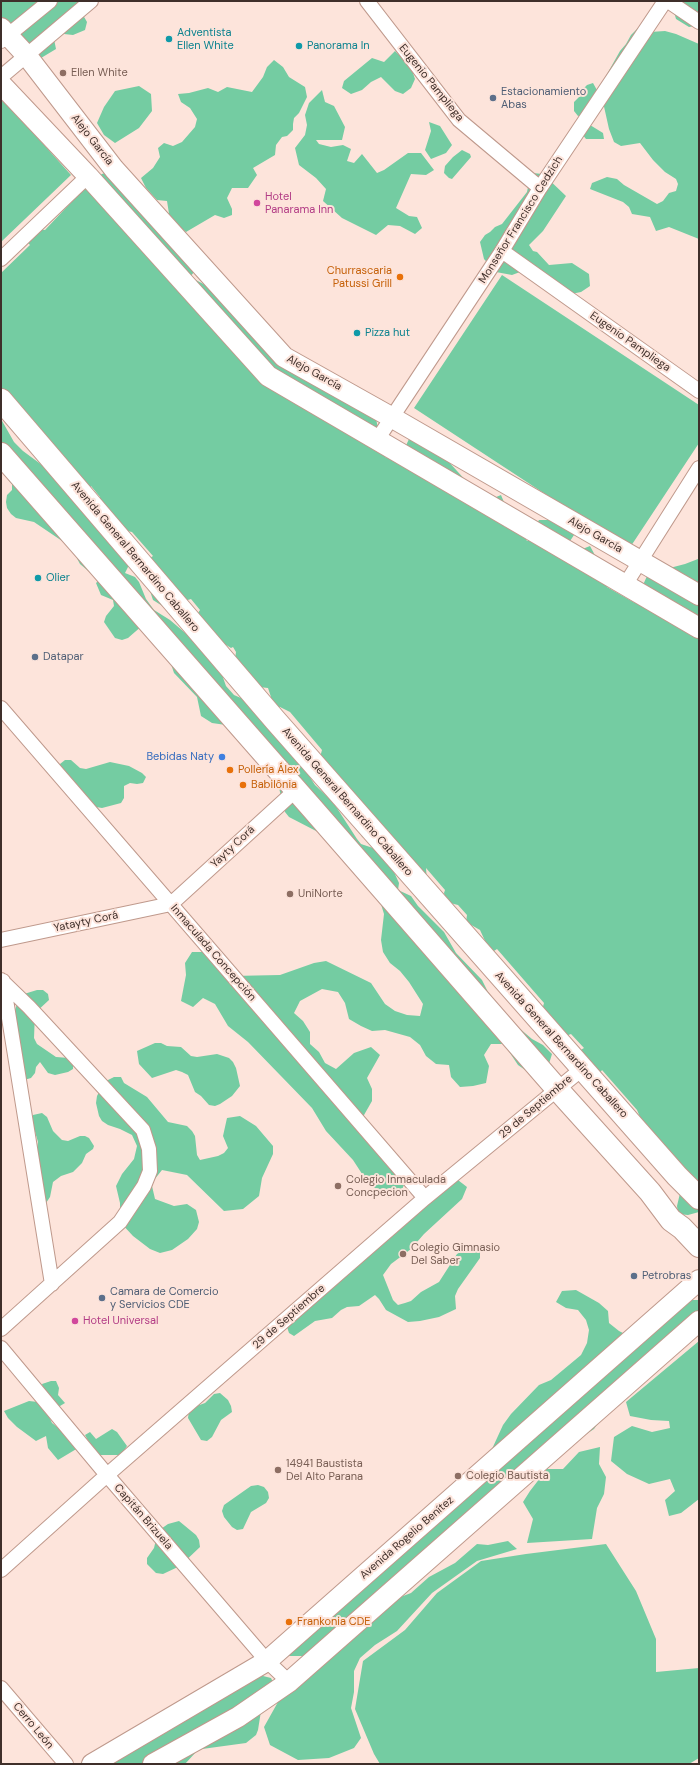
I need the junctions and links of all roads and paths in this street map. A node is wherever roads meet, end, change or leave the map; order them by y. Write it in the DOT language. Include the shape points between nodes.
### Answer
graph roads {
  1 [pos="50,1"];
  2 [pos="91,1"];
  3 [pos="367,1"];
  4 [pos="665,1"];
  5 [pos="668,1"];
  6 [pos="699,22"];
  7 [pos="3,35"];
  8 [pos="27,56"];
  9 [pos="1,77"];
  10 [pos="1,84"];
  11 [pos="88,176"];
  12 [pos="540,188"];
  13 [pos="502,251"];
  14 [pos="1,259"];
  15 [pos="699,391"];
  16 [pos="1,400"];
  17 [pos="391,416"];
  18 [pos="377,440"];
  19 [pos="1,454"];
  20 [pos="699,468"];
  21 [pos="640,561"];
  22 [pos="625,585"];
  23 [pos="699,595"];
  24 [pos="699,628"];
  25 [pos="1,708"];
  26 [pos="296,790"];
  27 [pos="171,904"];
  28 [pos="1,940"];
  29 [pos="2,980"];
  30 [pos="582,1069"];
  31 [pos="558,1090"];
  32 [pos="695,1191"];
  33 [pos="426,1198"];
  34 [pos="682,1228"];
  35 [pos="699,1246"];
  36 [pos="699,1263"];
  37 [pos="699,1280"];
  38 [pos="52,1284"];
  39 [pos="699,1321"];
  40 [pos="1,1329"];
  41 [pos="1,1348"];
  42 [pos="107,1475"];
  43 [pos="1,1570"];
  44 [pos="267,1662"];
  45 [pos="289,1682"];
  46 [pos="1,1688"];
  47 [pos="66,1764"];
  48 [pos="92,1764"];
  49 [pos="153,1764"];
  1 -- 7 [label="street"];
  2 -- 8 [label="street"];
  3 -- 12 [label="street, Eugenio Pampliega" via="459,120"];
  4 -- 12 [label="street, Monseñor Francisco Cedzich"];
  5 -- 6 [label="street"];
  7 -- 8 [label="street, Alejo García"];
  8 -- 9 [label="street"];
  8 -- 17 [label="street, Alejo García" via="114,169 284,357"];
  10 -- 11 [label="street"];
  11 -- 14 [label="street"];
  11 -- 18 [label="street" via="268,376"];
  12 -- 13 [label="street, Monseñor Francisco Cedzich"];
  13 -- 15 [label="street, Eugenio Pampliega"];
  13 -- 17 [label="street, Monseñor Francisco Cedzich"];
  16 -- 30 [label="main road, Avenida General Bernardino Caballero" via="244,684"];
  17 -- 18 [label="street, Monseñor Francisco Cedzich"];
  17 -- 21 [label="street, Alejo García"];
  18 -- 22 [label="street"];
  19 -- 26 [label="main road"];
  20 -- 21 [label="street"];
  21 -- 22 [label="street"];
  21 -- 23 [label="street, Alejo García"];
  22 -- 24 [label="street"];
  25 -- 27 [label="street, Inmaculada Concepción"];
  26 -- 27 [label="street, Yayty Corá"];
  26 -- 31 [label="main road"];
  27 -- 28 [label="street, Yatayty Corá"];
  27 -- 33 [label="street, Inmaculada Concepción"];
  29 -- 38 [label="street"];
  29 -- 38 [label="street" via="143,1130 149,1149 150,1170 144,1186 120,1222"];
  30 -- 31 [label="street, 29 de Septiembre"];
  30 -- 32 [label="main road, Avenida General Bernardino Caballero" via="677,1176"];
  31 -- 33 [label="street, 29 de Septiembre"];
  31 -- 34 [label="main road" via="650,1192 671,1220"];
  33 -- 42 [label="street, 29 de Septiembre"];
  34 -- 35 [label="main road"];
  34 -- 36 [label="main road"];
  37 -- 44 [label="street, Avenida Rogelio Benítez"];
  38 -- 40 [label="street"];
  39 -- 45 [label="street"];
  41 -- 42 [label="street, Capitán Brizuela"];
  42 -- 43 [label="street, 29 de Septiembre"];
  42 -- 44 [label="street, Capitán Brizuela"];
  44 -- 45 [label="street, Capitán Brizuela"];
  44 -- 48 [label="street, Avenida Rogelio Benítez"];
  45 -- 49 [label="street" via="238,1717"];
  46 -- 47 [label="street, Cerro León"];
}
